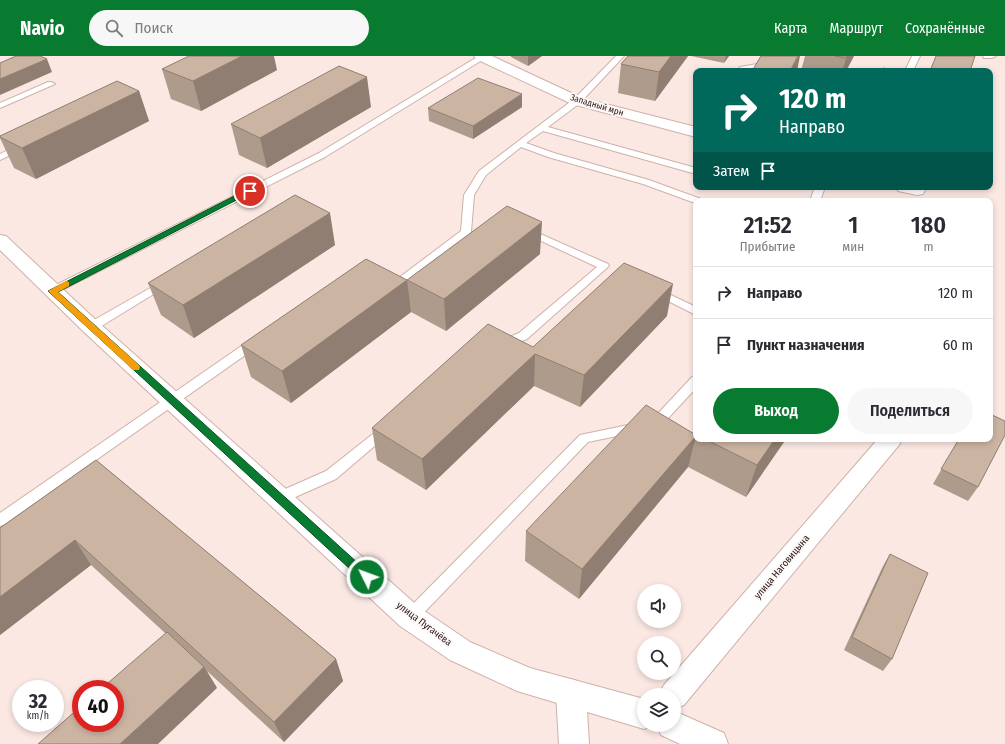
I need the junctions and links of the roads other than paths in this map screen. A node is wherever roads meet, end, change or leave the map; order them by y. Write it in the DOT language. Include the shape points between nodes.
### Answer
graph roads {
  1 [pos="482,56"];
  2 [pos="620,56"];
  3 [pos="786,56"];
  4 [pos="916,56"];
  5 [pos="987,56"];
  6 [pos="992,56"];
  7 [pos="749,68"];
  8 [pos="910,68"];
  9 [pos="51,84"];
  10 [pos="577,101"];
  11 [pos="0,106"];
  12 [pos="541,128"];
  13 [pos="693,131"];
  14 [pos="28,144"];
  15 [pos="520,144"];
  16 [pos="0,157"];
  17 [pos="693,170"];
  18 [pos="693,199"];
  19 [pos="513,231"];
  20 [pos="0,240"];
  21 [pos="172,278"];
  22 [pos="380,286"];
  23 [pos="646,287"];
  24 [pos="52,291"];
  25 [pos="693,310"];
  26 [pos="90,327"];
  27 [pos="267,334"];
  28 [pos="490,350"];
  29 [pos="693,383"];
  30 [pos="172,399"];
  31 [pos="396,420"];
  32 [pos="888,442"];
  33 [pos="279,498"];
  34 [pos="0,520"];
  35 [pos="410,617"];
  36 [pos="680,688"];
  37 [pos="571,693"];
  38 [pos="637,712"];
  39 [pos="681,729"];
  40 [pos="574,744"];
  41 [pos="713,744"];
  1 -- 10 [label="street, Западный мрн"];
  1 -- 24 [label="lane" via="322,155"];
  2 -- 10 [label="lane"];
  3 -- 7 [label="lane" via="782,62"];
  4 -- 8 [label="lane"];
  5 -- 6 [label="lane"];
  9 -- 11 [label="lane"];
  10 -- 12 [label="lane"];
  10 -- 13 [label="street, Западный мрн"];
  12 -- 15 [label="lane"];
  12 -- 17 [label="lane"];
  14 -- 16 [label="lane"];
  15 -- 18 [label="lane" via="646,182"];
  15 -- 22 [label="lane" via="482,173 469,195 470,232 394,286"];
  19 -- 28 [label="lane" via="528,231 608,268 523,336"];
  20 -- 24 [label="street, улица Пугачёва"];
  21 -- 26 [label="lane"];
  23 -- 25 [label="lane"];
  24 -- 26 [label="street, улица Пугачёва"];
  26 -- 30 [label="street, улица Пугачёва"];
  27 -- 30 [label="lane"];
  29 -- 35 [label="lane" via="656,424 584,438"];
  30 -- 33 [label="street, улица Пугачёва"];
  30 -- 34 [label="lane"];
  31 -- 33 [label="lane" via="331,475"];
  32 -- 36 [label="street, улица Наговицына"];
  33 -- 35 [label="street, улица Пугачёва"];
  35 -- 37 [label="street, улица Пугачёва" via="460,652 527,681"];
  37 -- 38 [label="street, улица Пугачёва"];
  37 -- 40 [label="street"];
  39 -- 41 [label="street"];
}
